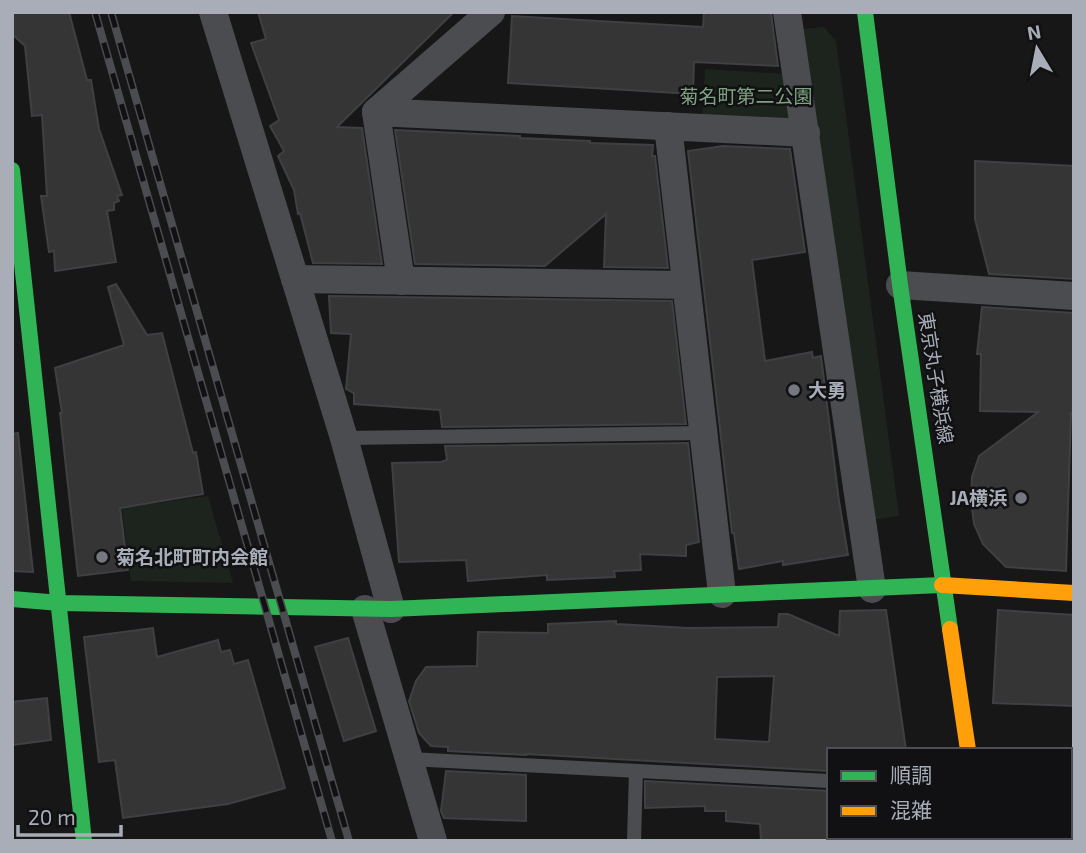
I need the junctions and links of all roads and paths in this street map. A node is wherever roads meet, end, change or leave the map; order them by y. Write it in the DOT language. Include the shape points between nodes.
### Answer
graph roads {
  1 [pos="214,12"];
  2 [pos="491,12"];
  3 [pos="788,12"];
  4 [pos="865,12"];
  5 [pos="376,112"];
  6 [pos="668,126"];
  7 [pos="806,134"];
  8 [pos="12,170"];
  9 [pos="295,279"];
  10 [pos="401,281"];
  11 [pos="686,285"];
  12 [pos="900,285"];
  13 [pos="1074,296"];
  14 [pos="704,433"];
  15 [pos="344,438"];
  16 [pos="946,586"];
  17 [pos="872,589"];
  18 [pos="1074,593"];
  19 [pos="722,594"];
  20 [pos="12,599"];
  21 [pos="60,603"];
  22 [pos="378,609"];
  23 [pos="968,748"];
  24 [pos="409,759"];
  25 [pos="636,771"];
  26 [pos="827,781"];
  27 [pos="84,841"];
  28 [pos="433,841"];
  29 [pos="634,841"];
  1 -- 9 [label="street"];
  2 -- 5 [label="street"];
  3 -- 7 [label="street"];
  4 -- 12 [label="street, 東京丸子横浜線"];
  5 -- 6 [label="street"];
  5 -- 10 [label="street"];
  6 -- 7 [label="street"];
  6 -- 11 [label="street"];
  7 -- 17 [label="street"];
  8 -- 21 [label="street" via="29,375"];
  9 -- 10 [label="street"];
  9 -- 15 [label="street"];
  10 -- 11 [label="street"];
  11 -- 14 [label="street"];
  12 -- 13 [label="street"];
  12 -- 16 [label="street, 東京丸子横浜線"];
  14 -- 15 [label="lane"];
  14 -- 19 [label="street"];
  15 -- 22 [label="street"];
  16 -- 17 [label="street"];
  16 -- 18 [label="street"];
  16 -- 23 [label="street, 東京丸子横浜線"];
  17 -- 19 [label="street"];
  19 -- 22 [label="street"];
  20 -- 21 [label="street"];
  21 -- 22 [label="street"];
  21 -- 27 [label="street"];
  22 -- 24 [label="street"];
  24 -- 25 [label="lane"];
  24 -- 28 [label="street"];
  25 -- 26 [label="lane"];
  25 -- 29 [label="lane"];
}
